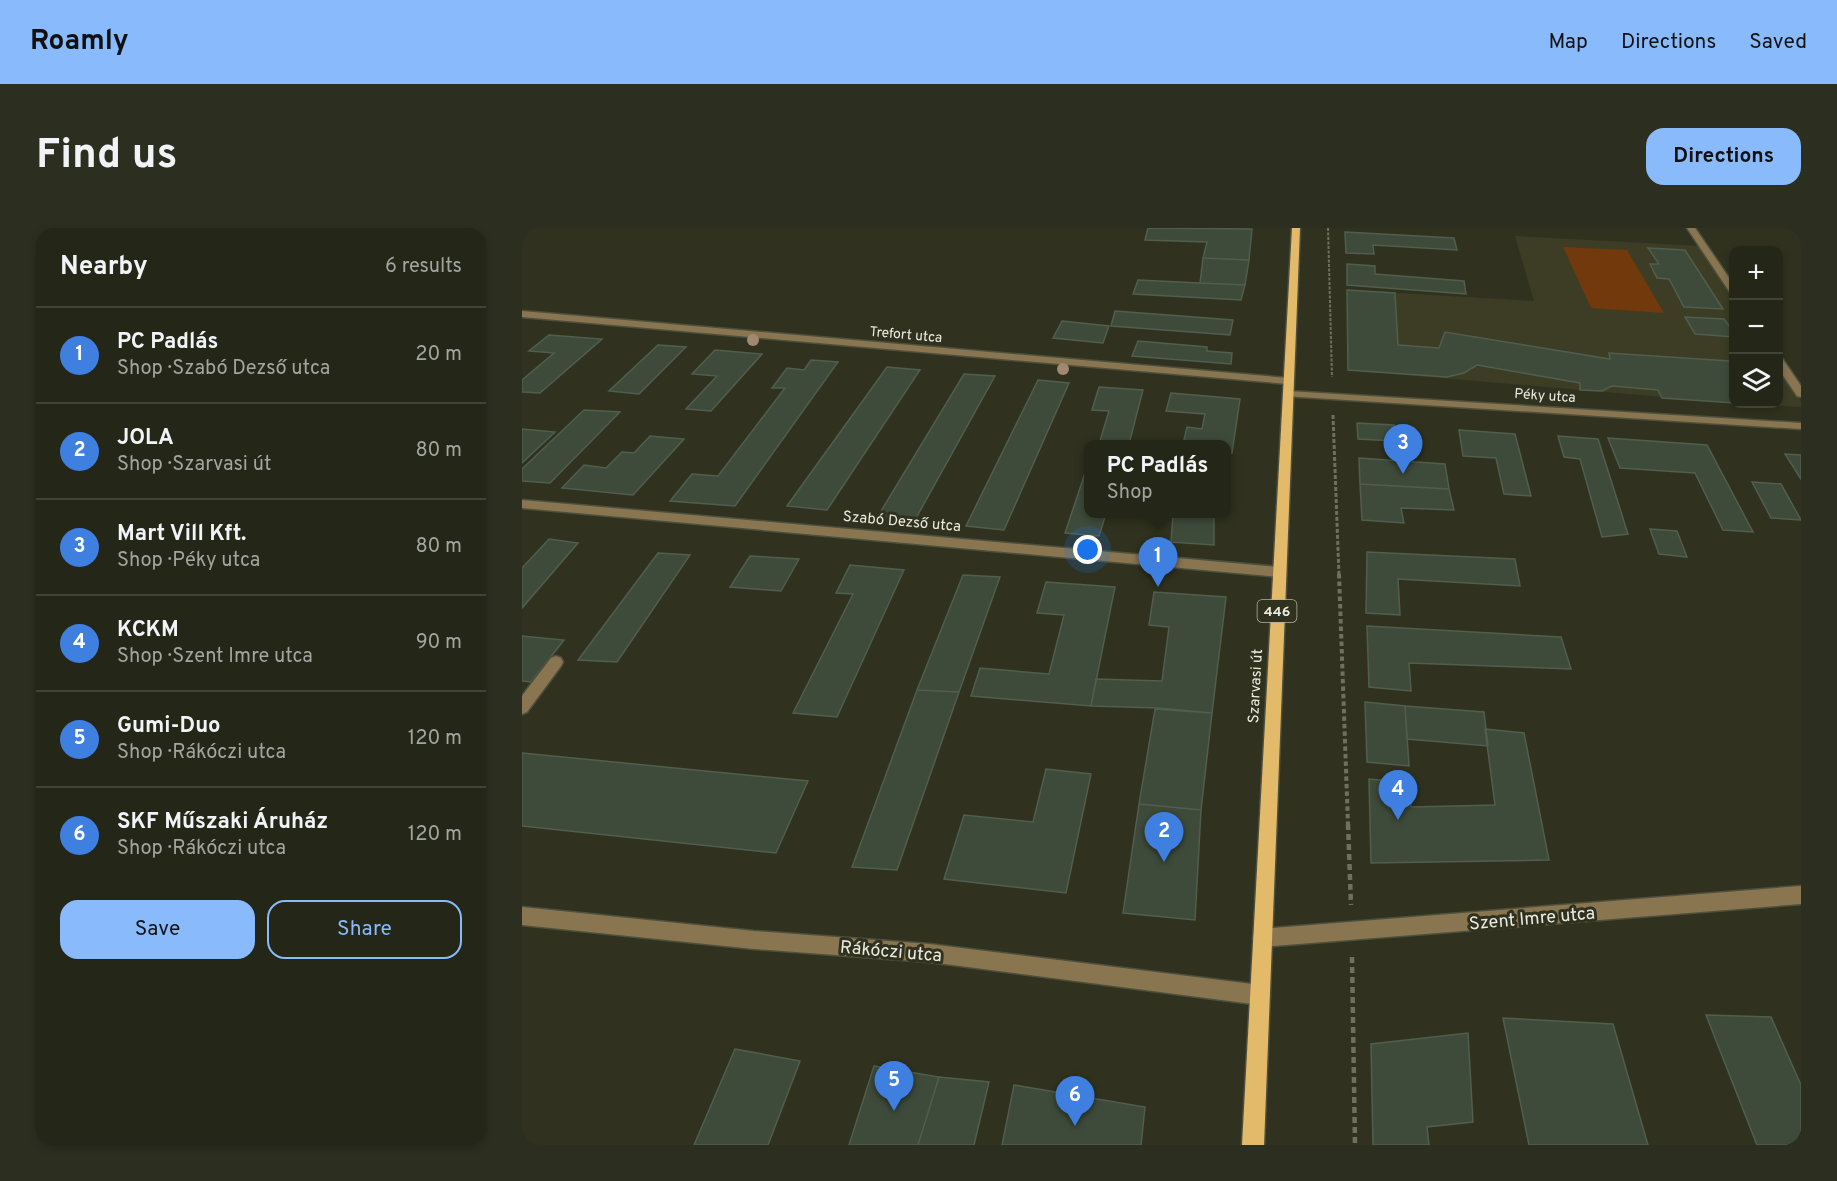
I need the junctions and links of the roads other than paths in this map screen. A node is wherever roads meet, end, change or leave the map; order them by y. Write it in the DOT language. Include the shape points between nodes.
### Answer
graph roads {
  1 [pos="1296,228"];
  2 [pos="1691,228"];
  3 [pos="1729,285"];
  4 [pos="522,314"];
  5 [pos="1783,366"];
  6 [pos="1288,388"];
  7 [pos="1801,394"];
  8 [pos="1801,426"];
  9 [pos="522,504"];
  10 [pos="1279,572"];
  11 [pos="556,662"];
  12 [pos="522,708"];
  13 [pos="1801,895"];
  14 [pos="522,915"];
  15 [pos="1262,938"];
  16 [pos="1260,995"];
  17 [pos="1252,1145"];
  1 -- 6 [label="main road, Szarvasi út / 446"];
  2 -- 3 [label="street"];
  4 -- 6 [label="street, Trefort utca"];
  5 -- 7 [label="street"];
  6 -- 8 [label="street, Péky utca" via="1333,396"];
  6 -- 10 [label="main road, Szarvasi út / 446"];
  9 -- 10 [label="street, Szabó Dezső utca"];
  10 -- 15 [label="main road, Szarvasi út / 446"];
  11 -- 12 [label="street"];
  13 -- 15 [label="street, Szent Imre utca"];
  14 -- 16 [label="street, Rákóczi utca" via="754,940 929,953"];
  15 -- 16 [label="main road, Szarvasi út / 446"];
  16 -- 17 [label="main road, Szarvasi út / 446"];
}
